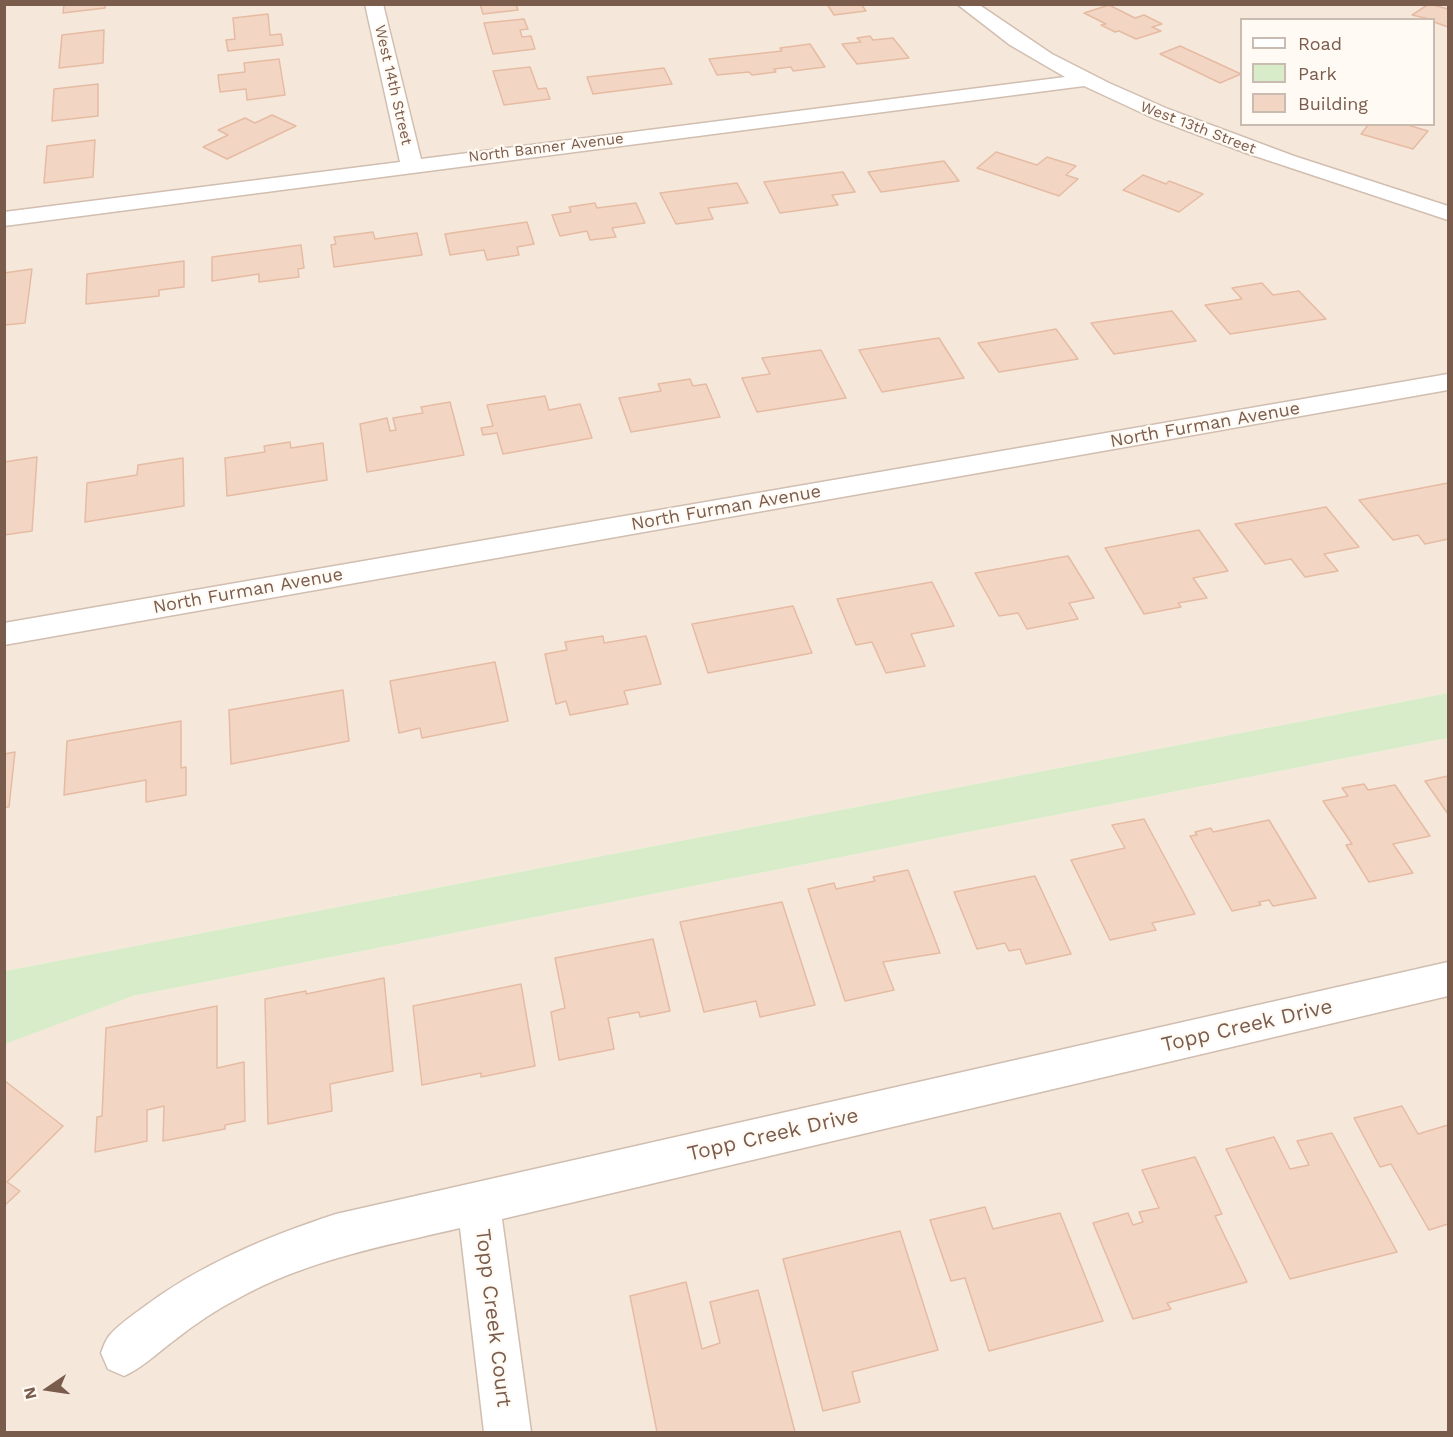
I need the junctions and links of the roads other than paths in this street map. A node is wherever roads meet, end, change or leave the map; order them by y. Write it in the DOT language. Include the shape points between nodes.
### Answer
graph roads {
  1 [pos="374,4"];
  2 [pos="966,4"];
  3 [pos="1087,80"];
  4 [pos="412,165"];
  5 [pos="1449,213"];
  6 [pos="4,219"];
  7 [pos="1449,382"];
  8 [pos="4,634"];
  9 [pos="1449,980"];
  10 [pos="478,1203"];
  11 [pos="124,1353"];
  12 [pos="508,1432"];
  1 -- 4 [label="street, West 14th Street"];
  2 -- 3 [label="street, West 13th Street" via="1021,43"];
  3 -- 4 [label="street, North Banner Avenue"];
  3 -- 5 [label="street, West 13th Street" via="1239,145"];
  4 -- 6 [label="street, North Banner Avenue"];
  7 -- 8 [label="street, North Furman Avenue"];
  9 -- 10 [label="street, Topp Creek Drive"];
  10 -- 11 [label="street, Topp Creek Drive" via="336,1236 275,1257 176,1311"];
  10 -- 12 [label="street, Topp Creek Court"];
}
